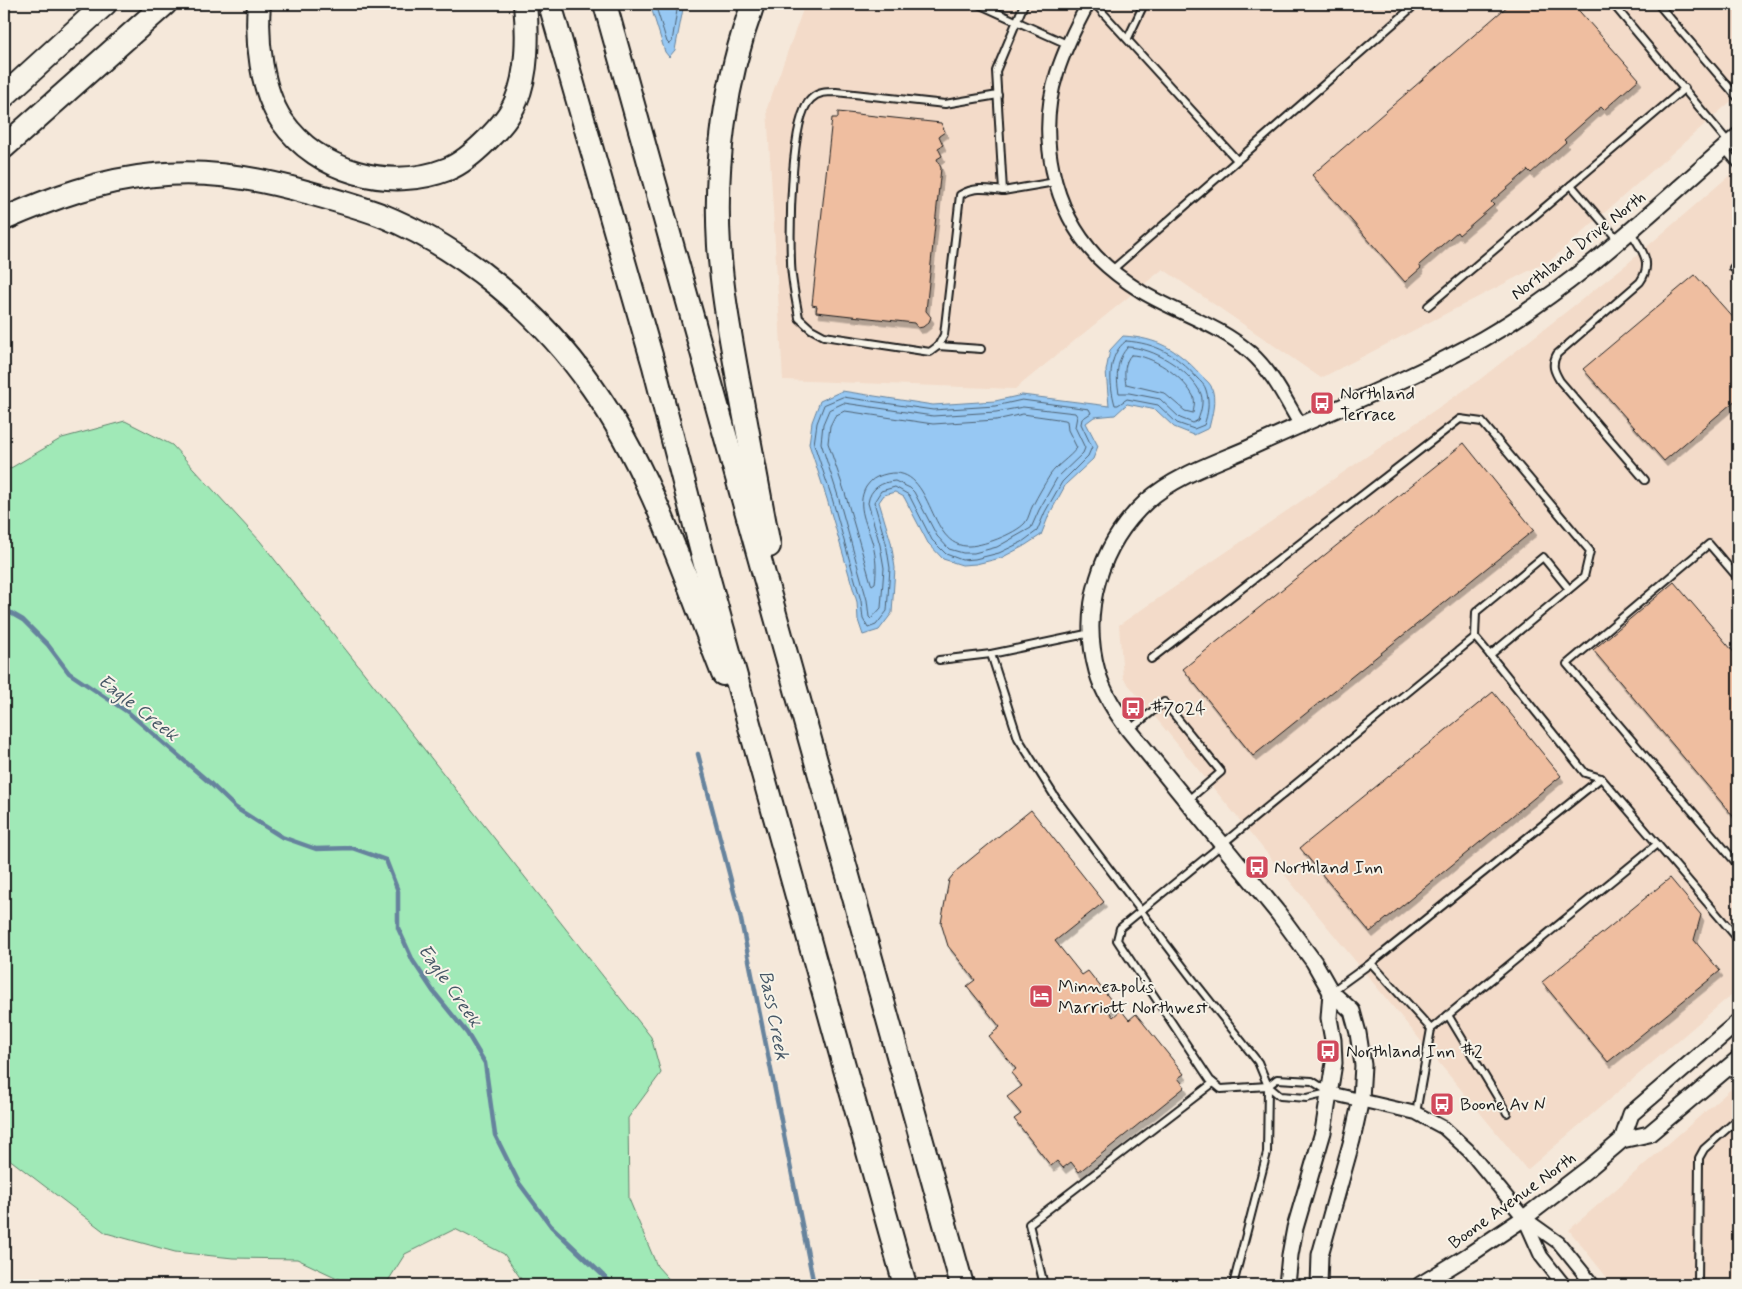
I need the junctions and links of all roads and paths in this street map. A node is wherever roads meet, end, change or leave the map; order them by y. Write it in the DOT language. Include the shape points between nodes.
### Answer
graph roads {
  1 [pos="106,4"];
  2 [pos="165,4"];
  3 [pos="259,4"];
  4 [pos="525,4"];
  5 [pos="550,4"];
  6 [pos="605,4"];
  7 [pos="753,4"];
  8 [pos="978,4"];
  9 [pos="1024,4"];
  10 [pos="1088,4"];
  11 [pos="1095,4"];
  12 [pos="1144,4"];
  13 [pos="1416,4"];
  14 [pos="1613,4"];
  15 [pos="1658,4"];
  16 [pos="1017,22"];
  17 [pos="1128,38"];
  18 [pos="1067,44"];
  19 [pos="1685,88"];
  20 [pos="998,95"];
  21 [pos="4,96"];
  22 [pos="1738,98"];
  23 [pos="1731,143"];
  24 [pos="4,147"];
  25 [pos="1237,160"];
  26 [pos="1738,166"];
  27 [pos="1055,182"];
  28 [pos="1571,185"];
  29 [pos="1003,191"];
  30 [pos="4,219"];
  31 [pos="1624,235"];
  32 [pos="1112,270"];
  33 [pos="1428,306"];
  34 [pos="938,346"];
  35 [pos="981,348"];
  36 [pos="1300,424"];
  37 [pos="1645,480"];
  38 [pos="1738,578"];
  39 [pos="1569,589"];
  40 [pos="1092,632"];
  41 [pos="1475,637"];
  42 [pos="991,654"];
  43 [pos="1490,655"];
  44 [pos="1151,659"];
  45 [pos="939,660"];
  46 [pos="795,690"];
  47 [pos="1128,730"];
  48 [pos="1601,778"];
  49 [pos="770,792"];
  50 [pos="1187,801"];
  51 [pos="1657,844"];
  52 [pos="1222,845"];
  53 [pos="1738,865"];
  54 [pos="1141,912"];
  55 [pos="1738,940"];
  56 [pos="1371,963"];
  57 [pos="1332,992"];
  58 [pos="1448,1015"];
  59 [pos="1738,1022"];
  60 [pos="1430,1029"];
  61 [pos="1738,1059"];
  62 [pos="1214,1083"];
  63 [pos="1268,1086"];
  64 [pos="1330,1093"];
  65 [pos="1361,1099"];
  66 [pos="1416,1113"];
  67 [pos="1507,1113"];
  68 [pos="1738,1118"];
  69 [pos="1622,1140"];
  70 [pos="1524,1218"];
  71 [pos="1290,1255"];
  72 [pos="905,1285"];
  73 [pos="962,1285"];
  74 [pos="1044,1285"];
  75 [pos="1233,1285"];
  76 [pos="1278,1285"];
  77 [pos="1287,1285"];
  78 [pos="1319,1285"];
  79 [pos="1420,1285"];
  80 [pos="1564,1285"];
  81 [pos="1593,1285"];
  82 [pos="1698,1285"];
  1 -- 21 [label="highway"];
  2 -- 24 [label="highway"];
  3 -- 4 [label="highway" via="261,60 272,100 283,121 303,144 326,160 352,172 401,178 432,174 454,166 472,154 503,123 517,99 524,71"];
  5 -- 49 [label="highway" via="654,366 708,576"];
  6 -- 46 [label="highway"];
  7 -- 46 [label="highway" via="734,73 720,150 719,246 725,308"];
  8 -- 16 [label="lane"];
  9 -- 16 [label="lane"];
  10 -- 18 [label="street"];
  11 -- 17 [label="lane"];
  12 -- 17 [label="lane"];
  13 -- 25 [label="lane"];
  14 -- 19 [label="lane"];
  15 -- 22 [label="lane"];
  16 -- 18 [label="lane"];
  16 -- 20 [label="lane" via="996,71"];
  17 -- 25 [label="lane"];
  18 -- 27 [label="street" via="1056,74 1050,109 1049,141"];
  19 -- 23 [label="lane"];
  19 -- 28 [label="lane"];
  20 -- 29 [label="lane"];
  20 -- 34 [label="lane" via="945,104 820,92 804,108 798,132 792,185 791,263 798,318 824,336 930,352"];
  23 -- 26 [label="lane"];
  23 -- 31 [label="street, Northland Drive North"];
  25 -- 32 [label="lane"];
  27 -- 29 [label="lane"];
  27 -- 32 [label="street" via="1079,232 1096,256"];
  28 -- 31 [label="lane"];
  28 -- 33 [label="lane"];
  29 -- 34 [label="lane" via="979,188 960,195 944,335"];
  30 -- 49 [label="highway" via="74,191 115,181 175,173 233,177 275,184 381,215 464,261 524,308 559,344 593,388 620,432 654,499"];
  31 -- 36 [label="street, Northland Drive North" via="1543,301 1485,338 1426,369"];
  31 -- 37 [label="lane" via="1648,264 1646,274 1556,354 1553,362 1560,381"];
  32 -- 36 [label="street" via="1142,292 1228,336 1250,353 1273,377"];
  34 -- 35 [label="lane"];
  36 -- 40 [label="street, Northland Drive North" via="1185,477 1164,489 1137,512 1116,538 1102,567 1095,588"];
  38 -- 53 [label="lane" via="1709,544 1567,664"];
  39 -- 41 [label="lane" via="1543,557 1476,612"];
  39 -- 43 [label="lane"];
  39 -- 44 [label="lane" via="1584,577 1590,551 1482,422 1460,419"];
  40 -- 42 [label="lane"];
  40 -- 47 [label="street, Northland Drive North" via="1098,672"];
  41 -- 43 [label="lane"];
  41 -- 52 [label="lane"];
  42 -- 45 [label="lane"];
  42 -- 54 [label="lane" via="1018,738 1057,800"];
  43 -- 48 [label="lane" via="1585,773"];
  46 -- 73 [label="highway"];
  47 -- 50 [label="street, Northland Drive North"];
  47 -- 50 [label="lane" via="1164,702 1221,772"];
  48 -- 51 [label="lane"];
  48 -- 56 [label="lane"];
  49 -- 72 [label="highway"];
  50 -- 52 [label="street, Northland Drive North"];
  51 -- 55 [label="lane"];
  51 -- 58 [label="lane"];
  52 -- 54 [label="lane"];
  52 -- 57 [label="street, Northland Drive North" via="1298,939"];
  54 -- 62 [label="lane" via="1120,928 1117,940"];
  54 -- 63 [label="lane" via="1258,1062"];
  56 -- 57 [label="lane"];
  56 -- 60 [label="lane"];
  57 -- 64 [label="street" via="1328,1018 1334,1063"];
  57 -- 65 [label="street, Northland Drive North" via="1352,1011 1358,1033 1363,1065"];
  58 -- 60 [label="lane"];
  58 -- 67 [label="lane"];
  59 -- 69 [label="street" via="1631,1114"];
  60 -- 66 [label="lane"];
  61 -- 69 [label="street, Boone Avenue North" via="1649,1134"];
  62 -- 63 [label="lane" via="1221,1089"];
  62 -- 74 [label="lane" via="1029,1224"];
  63 -- 64 [label="lane" via="1280,1096 1307,1098"];
  63 -- 64 [label="lane" via="1277,1079 1312,1081"];
  63 -- 75 [label="lane" via="1267,1153"];
  64 -- 65 [label="street"];
  64 -- 71 [label="street" via="1323,1132"];
  65 -- 66 [label="street"];
  65 -- 78 [label="street, Northland Drive North" via="1320,1256"];
  66 -- 70 [label="street" via="1455,1137"];
  68 -- 82 [label="lane" via="1704,1149 1699,1158"];
  69 -- 70 [label="street, Boone Avenue North"];
  70 -- 79 [label="street, Boone Avenue North"];
  70 -- 80 [label="street" via="1541,1256"];
  70 -- 81 [label="street" via="1559,1243"];
  71 -- 76 [label="street"];
  71 -- 77 [label="street"];
}
